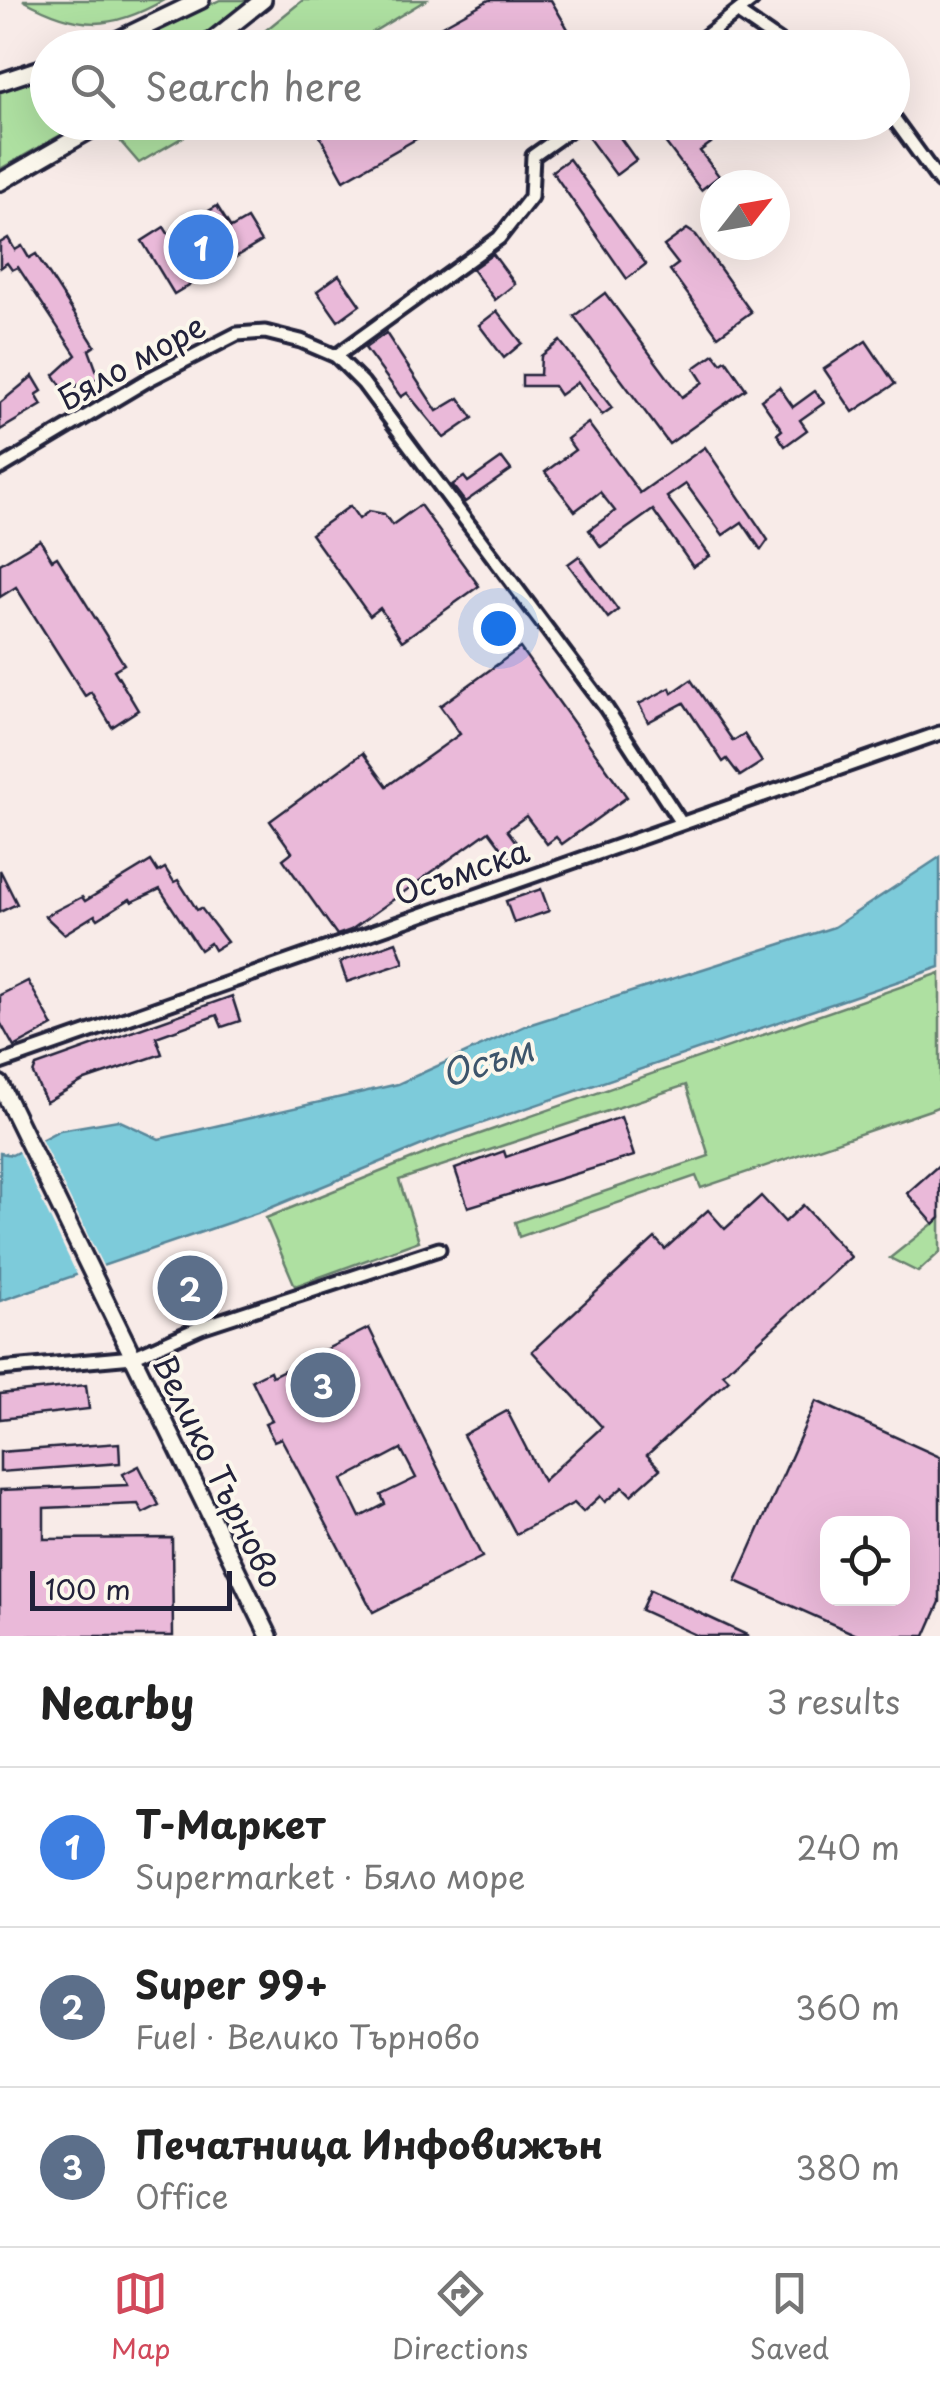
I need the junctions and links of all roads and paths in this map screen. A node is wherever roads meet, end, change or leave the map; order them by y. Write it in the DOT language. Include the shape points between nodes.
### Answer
graph roads {
  1 [pos="201,0"];
  2 [pos="263,0"];
  3 [pos="752,0"];
  4 [pos="738,13"];
  5 [pos="138,30"];
  6 [pos="226,30"];
  7 [pos="715,30"];
  8 [pos="763,30"];
  9 [pos="30,72"];
  10 [pos="0,82"];
  11 [pos="73,140"];
  12 [pos="556,140"];
  13 [pos="909,140"];
  14 [pos="0,182"];
  15 [pos="940,182"];
  16 [pos="336,356"];
  17 [pos="0,468"];
  18 [pos="940,733"];
  19 [pos="681,823"];
  20 [pos="0,1063"];
  21 [pos="0,1084"];
  22 [pos="439,1249"];
  23 [pos="133,1357"];
  24 [pos="0,1368"];
  25 [pos="269,1636"];
  1 -- 5 [label="street"];
  2 -- 6 [label="street"];
  3 -- 4 [label="street"];
  4 -- 7 [label="street"];
  4 -- 8 [label="street"];
  9 -- 10 [label="street"];
  11 -- 14 [label="street"];
  12 -- 16 [label="street" via="534,156 531,197 499,238"];
  13 -- 15 [label="street"];
  16 -- 17 [label="street, Бяло море" via="265,332 237,334 149,378"];
  16 -- 19 [label="street" via="363,382 606,708"];
  18 -- 19 [label="street, Осъмска"];
  19 -- 20 [label="street, Осъмска"];
  21 -- 23 [label="street, Велико Търново"];
  22 -- 23 [label="street" via="201,1327"];
  23 -- 24 [label="street"];
  23 -- 25 [label="street, Велико Търново"];
}
